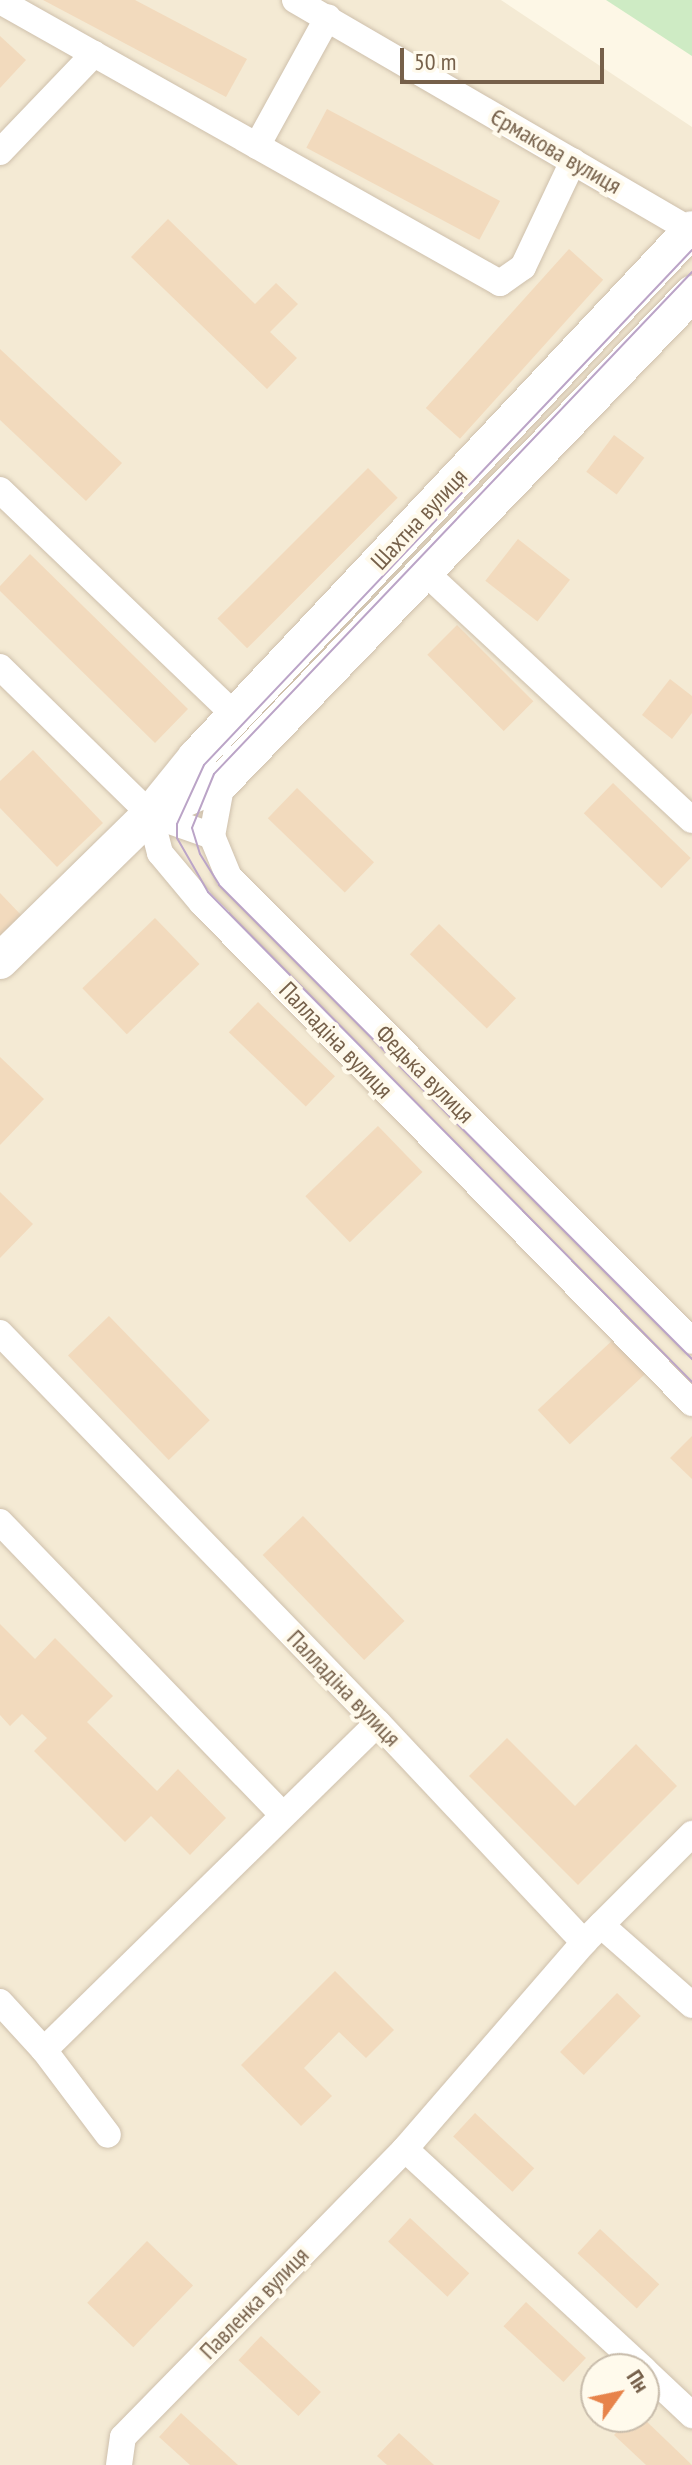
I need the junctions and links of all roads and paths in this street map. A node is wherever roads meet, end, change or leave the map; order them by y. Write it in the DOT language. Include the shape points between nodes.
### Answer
graph roads {
  1 [pos="295,0"];
  2 [pos="0,1"];
  3 [pos="328,17"];
  4 [pos="94,54"];
  5 [pos="257,146"];
  6 [pos="0,152"];
  7 [pos="573,161"];
  8 [pos="691,230"];
  9 [pos="692,294"];
  10 [pos="0,490"];
  11 [pos="425,572"];
  12 [pos="0,667"];
  13 [pos="235,715"];
  14 [pos="222,782"];
  15 [pos="150,814"];
  16 [pos="692,820"];
  17 [pos="212,836"];
  18 [pos="0,961"];
  19 [pos="0,1333"];
  20 [pos="692,1341"];
  21 [pos="692,1403"];
  22 [pos="0,1522"];
  23 [pos="378,1723"];
  24 [pos="283,1815"];
  25 [pos="692,1834"];
  26 [pos="593,1934"];
  27 [pos="0,2002"];
  28 [pos="692,2005"];
  29 [pos="44,2050"];
  30 [pos="108,2135"];
  31 [pos="405,2149"];
  32 [pos="625,2353"];
  33 [pos="660,2386"];
  34 [pos="692,2415"];
  35 [pos="119,2465"];
  1 -- 3 [label="street, Єрмакова вулиця"];
  2 -- 4 [label="street"];
  3 -- 5 [label="street"];
  3 -- 7 [label="street, Єрмакова вулиця"];
  4 -- 5 [label="street"];
  4 -- 6 [label="street"];
  5 -- 7 [label="street" via="500,283 523,267"];
  7 -- 8 [label="street, Єрмакова вулиця"];
  8 -- 13 [label="main road, Шахтна вулиця"];
  9 -- 11 [label="main road, Шахтна вулиця"];
  10 -- 13 [label="street"];
  11 -- 14 [label="main road, Шахтна вулиця"];
  11 -- 16 [label="street"];
  12 -- 15 [label="street"];
  13 -- 15 [label="main road, Шахтна вулиця"];
  14 -- 15 [label="main road, Шахтна вулиця"];
  14 -- 17 [label="street"];
  15 -- 17 [label="street"];
  15 -- 18 [label="main road, Шахтна вулиця"];
  15 -- 21 [label="street, Палладіна вулиця" via="160,853 202,903"];
  17 -- 20 [label="street, Федька вулиця" via="229,877"];
  19 -- 23 [label="street, Палладіна вулиця"];
  22 -- 24 [label="street"];
  23 -- 24 [label="street"];
  23 -- 26 [label="street, Палладіна вулиця"];
  24 -- 29 [label="street"];
  25 -- 26 [label="street, Павленка вулиця"];
  26 -- 28 [label="street"];
  26 -- 31 [label="street, Павленка вулиця"];
  27 -- 29 [label="street"];
  29 -- 30 [label="street"];
  31 -- 32 [label="street"];
  31 -- 35 [label="street, Павленка вулиця" via="123,2437"];
  33 -- 34 [label="street"];
}
